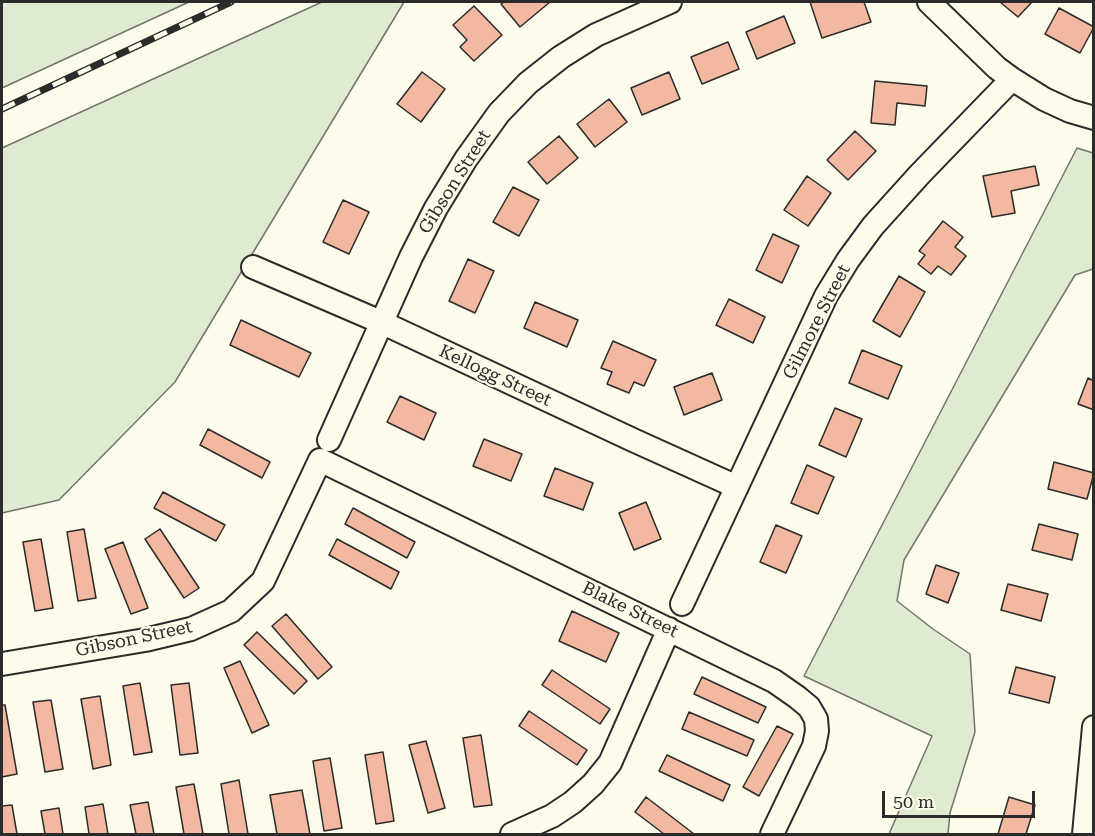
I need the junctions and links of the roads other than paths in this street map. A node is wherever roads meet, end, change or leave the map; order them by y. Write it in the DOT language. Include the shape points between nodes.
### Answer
graph roads {
  1 [pos="670,2"];
  2 [pos="929,2"];
  3 [pos="1012,79"];
  4 [pos="1094,118"];
  5 [pos="253,267"];
  6 [pos="382,323"];
  7 [pos="325,450"];
  8 [pos="737,487"];
  9 [pos="682,604"];
  10 [pos="669,629"];
  11 [pos="2,664"];
  12 [pos="1094,727"];
  13 [pos="512,834"];
  14 [pos="772,834"];
  15 [pos="1084,834"];
  1 -- 6 [label="street, Gibson Street" via="596,35 561,57 499,113 436,208"];
  2 -- 3 [label="street"];
  3 -- 4 [label="street" via="1044,99"];
  3 -- 8 [label="street, Gilmore Street" via="920,174 848,260 826,296"];
  5 -- 6 [label="street, Kellogg Street"];
  6 -- 7 [label="street, Gibson Street"];
  6 -- 8 [label="street, Kellogg Street"];
  7 -- 10 [label="street, Blake Street"];
  7 -- 11 [label="street, Gibson Street" via="263,581 231,611 191,629 145,640"];
  8 -- 9 [label="street, Gilmore Street"];
  10 -- 13 [label="street" via="610,763 573,802"];
  10 -- 14 [label="street, Blake Street" via="774,681 809,707 816,719 814,746"];
  12 -- 15 [label="street"];
}
